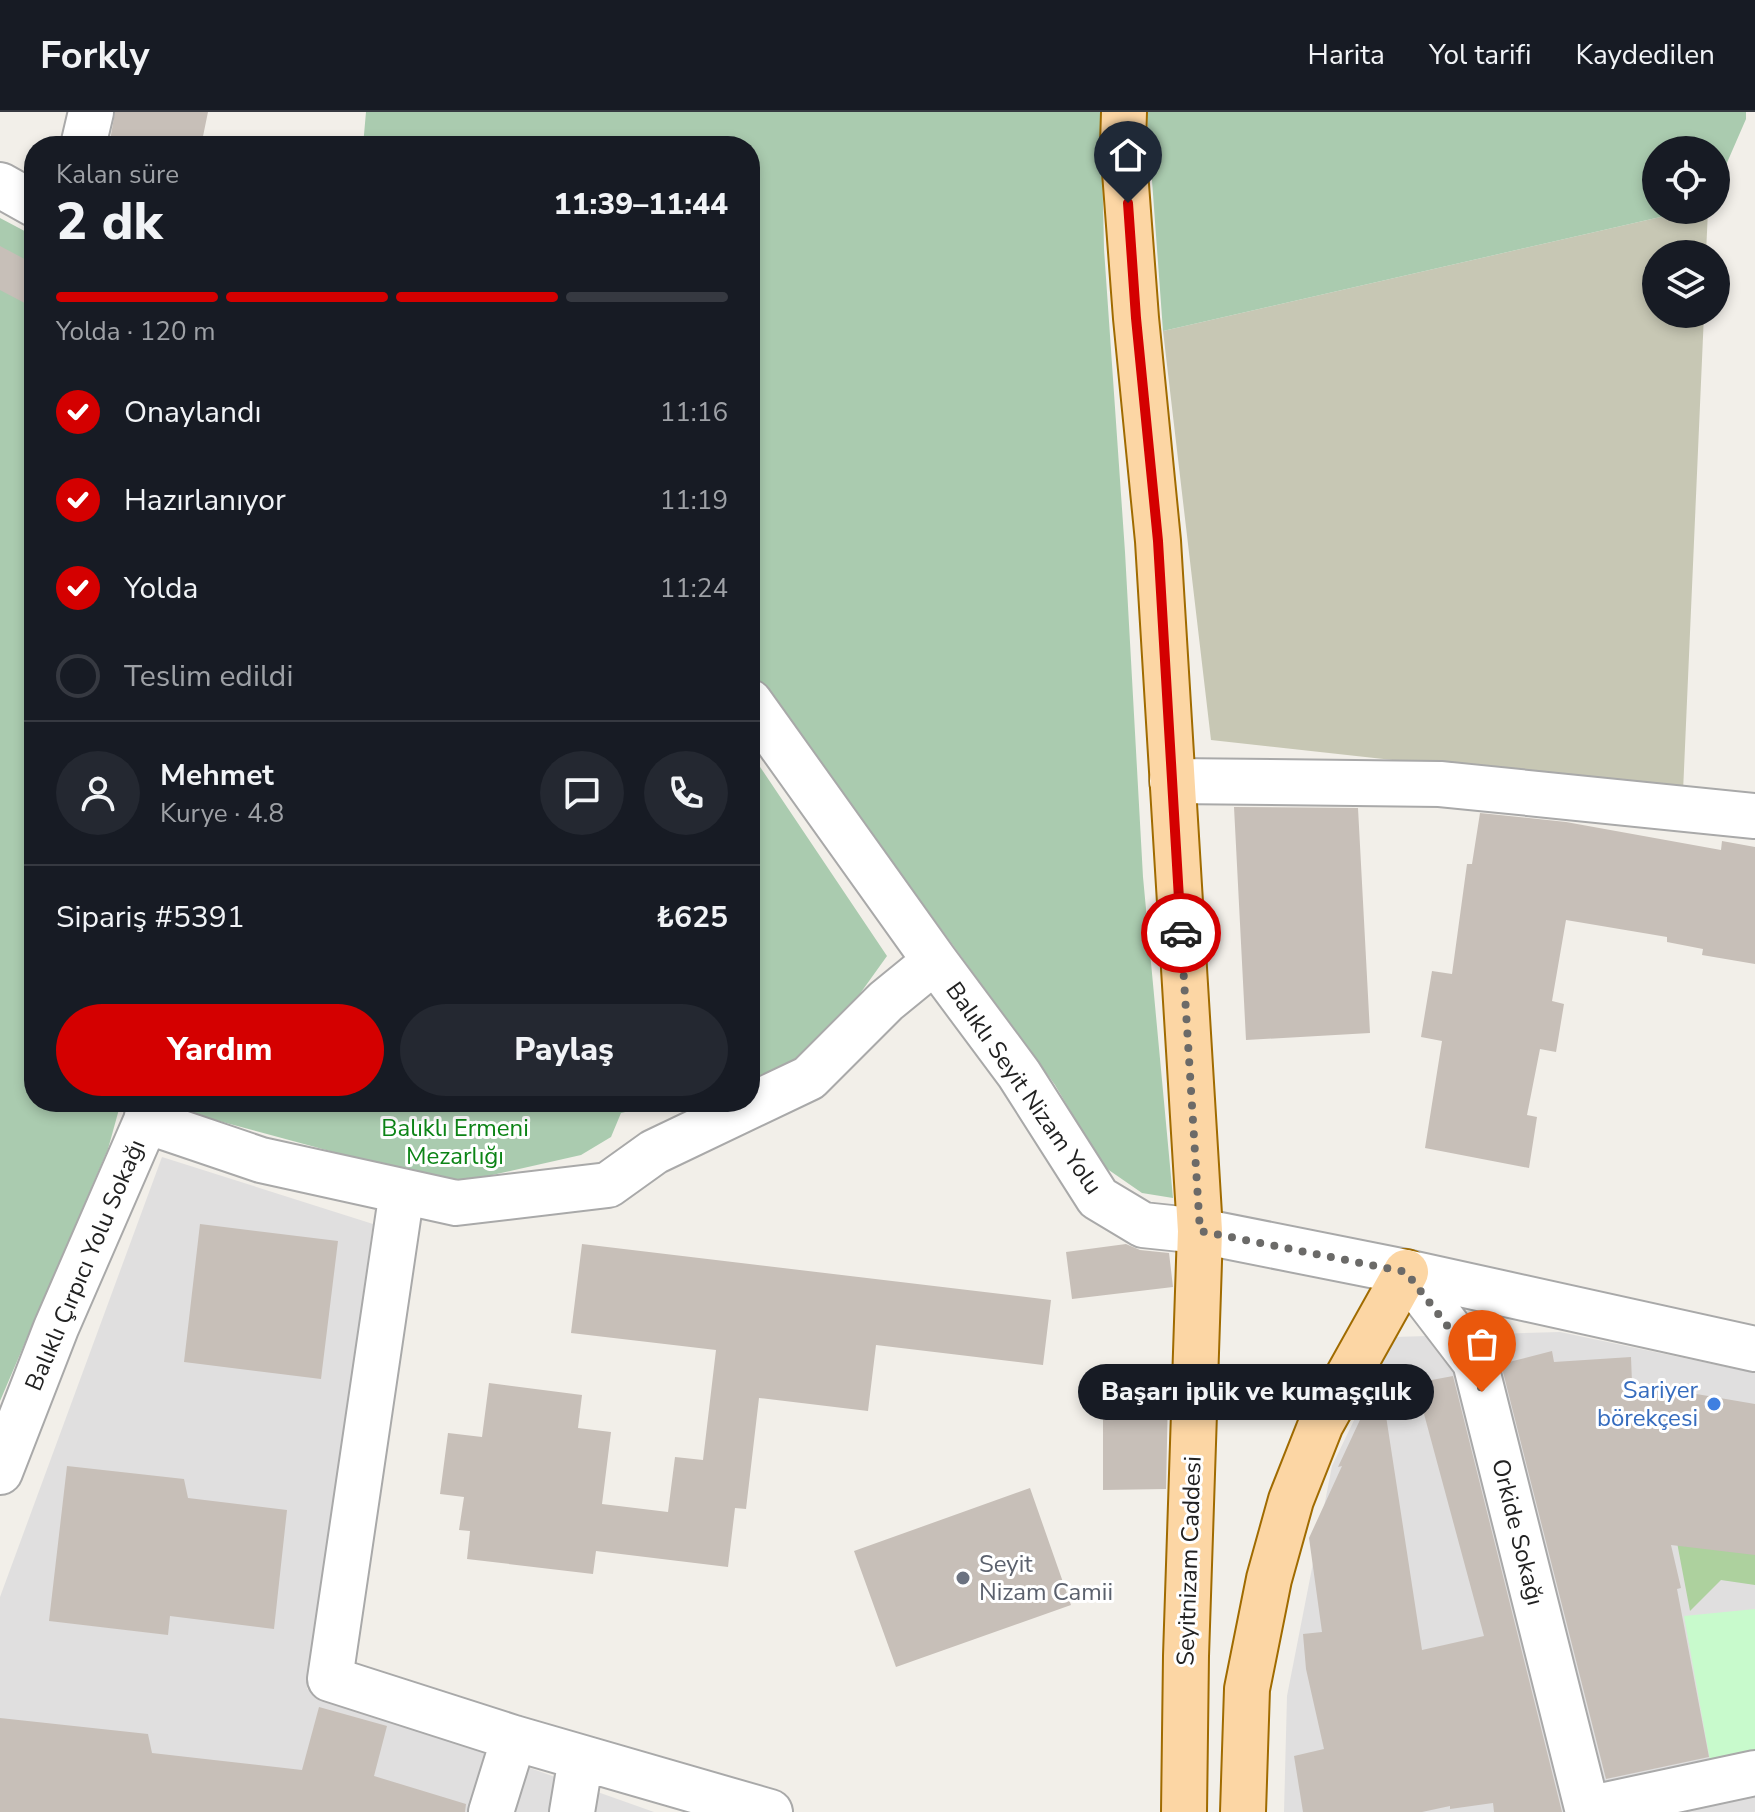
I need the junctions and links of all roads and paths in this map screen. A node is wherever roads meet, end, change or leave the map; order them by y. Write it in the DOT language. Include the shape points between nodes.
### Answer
graph roads {
  1 [pos="91,112"];
  2 [pos="1124,112"];
  3 [pos="85,136"];
  4 [pos="0,185"];
  5 [pos="24,198"];
  6 [pos="760,716"];
  7 [pos="1172,781"];
  8 [pos="1755,816"];
  9 [pos="935,961"];
  10 [pos="760,1101"];
  11 [pos="148,1112"];
  12 [pos="738,1112"];
  13 [pos="402,1191"];
  14 [pos="1200,1231"];
  15 [pos="1406,1272"];
  16 [pos="1755,1349"];
  17 [pos="0,1472"];
  18 [pos="514,1738"];
  19 [pos="581,1758"];
  20 [pos="1755,1773"];
  21 [pos="719,1805"];
  22 [pos="1587,1811"];
  23 [pos="491,1812"];
  24 [pos="572,1812"];
  25 [pos="770,1812"];
  26 [pos="1184,1812"];
  27 [pos="1243,1812"];
  1 -- 3 [label="street"];
  2 -- 7 [label="main road, Seyitnizam Caddesi"];
  4 -- 5 [label="street"];
  6 -- 9 [label="street, Balıklı Seyit Nizam Yolu"];
  7 -- 8 [label="street" via="1440,784"];
  7 -- 14 [label="main road, Seyitnizam Caddesi"];
  9 -- 10 [label="street" via="886,1001 809,1078"];
  9 -- 14 [label="street, Balıklı Seyit Nizam Yolu" via="1019,1074 1098,1198 1143,1225"];
  11 -- 13 [label="street" via="261,1160"];
  11 -- 17 [label="street, Balıklı Çırpıcı Yolu Sokağı"];
  12 -- 13 [label="street" via="654,1152 608,1185 456,1203"];
  13 -- 18 [label="street" via="330,1679"];
  14 -- 15 [label="street, Balıklı Seyit Nizam Yolu"];
  14 -- 26 [label="main road, Seyitnizam Caddesi"];
  15 -- 16 [label="street, Balıklı Seyit Nizam Yolu"];
  15 -- 22 [label="street, Orkide Sokağı" via="1475,1362"];
  15 -- 27 [label="main road" via="1321,1424 1291,1500 1247,1689"];
  18 -- 19 [label="street"];
  18 -- 23 [label="street"];
  19 -- 21 [label="street"];
  19 -- 24 [label="street"];
  20 -- 22 [label="street"];
  21 -- 25 [label="street"];
}
